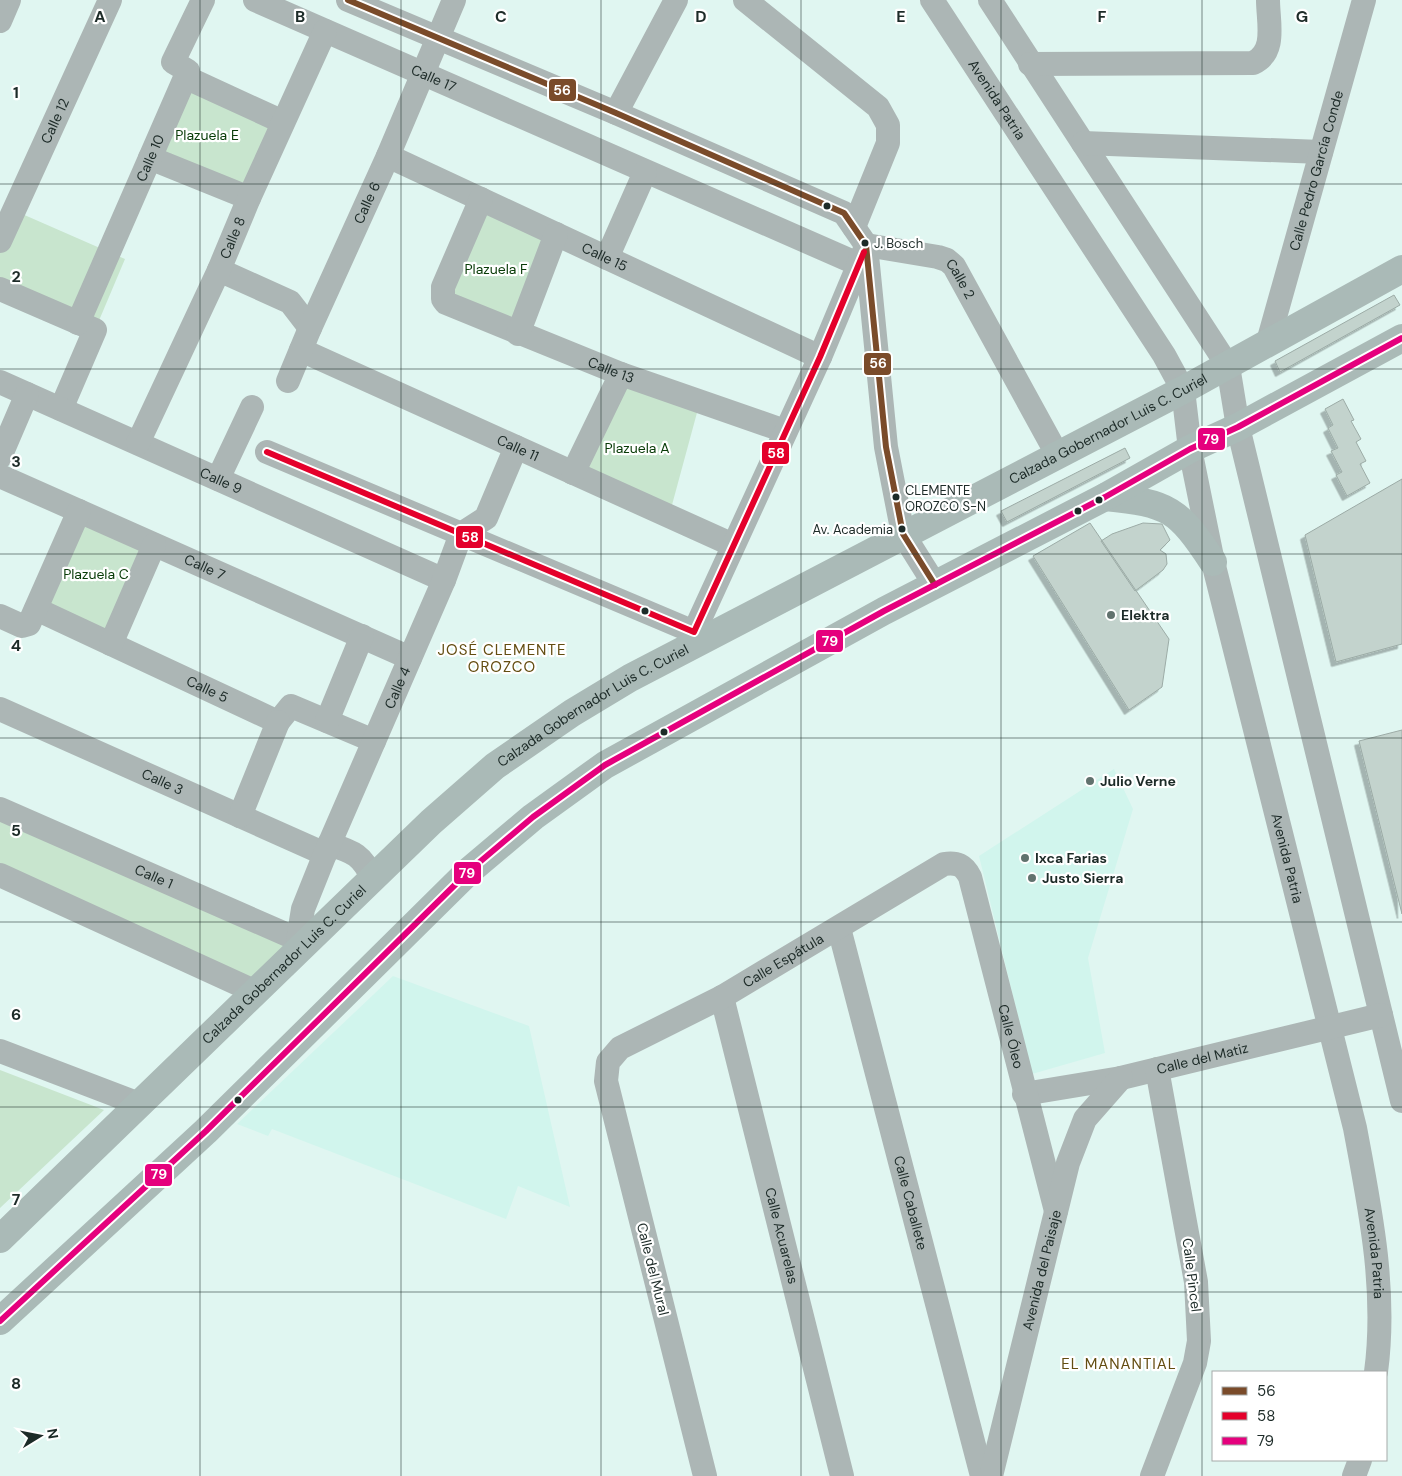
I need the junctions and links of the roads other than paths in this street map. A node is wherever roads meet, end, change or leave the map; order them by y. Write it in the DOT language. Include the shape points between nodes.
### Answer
graph roads {
  1 [pos="9,0"];
  2 [pos="110,0"];
  3 [pos="202,0"];
  4 [pos="256,0"];
  5 [pos="348,0"];
  6 [pos="454,0"];
  7 [pos="676,0"];
  8 [pos="745,0"];
  9 [pos="932,0"];
  10 [pos="990,0"];
  11 [pos="1268,0"];
  12 [pos="1364,0"];
  13 [pos="0,21"];
  14 [pos="325,31"];
  15 [pos="441,31"];
  16 [pos="1030,64"];
  17 [pos="422,74"];
  18 [pos="185,78"];
  19 [pos="616,113"];
  20 [pos="284,122"];
  21 [pos="1082,143"];
  22 [pos="1321,152"];
  23 [pos="388,156"];
  24 [pos="150,158"];
  25 [pos="644,172"];
  26 [pos="249,198"];
  27 [pos="481,199"];
  28 [pos="556,234"];
  29 [pos="0,241"];
  30 [pos="860,246"];
  31 [pos="607,258"];
  32 [pos="1402,269"];
  33 [pos="219,270"];
  34 [pos="0,289"];
  35 [pos="86,327"];
  36 [pos="310,328"];
  37 [pos="518,334"];
  38 [pos="1402,338"];
  39 [pos="1268,342"];
  40 [pos="301,350"];
  41 [pos="820,357"];
  42 [pos="1228,366"];
  43 [pos="621,374"];
  44 [pos="288,381"];
  45 [pos="0,382"];
  46 [pos="1183,390"];
  47 [pos="27,394"];
  48 [pos="252,407"];
  49 [pos="60,409"];
  50 [pos="1238,427"];
  51 [pos="784,431"];
  52 [pos="138,443"];
  53 [pos="516,447"];
  54 [pos="1190,449"];
  55 [pos="267,452"];
  56 [pos="1058,454"];
  57 [pos="0,457"];
  58 [pos="573,473"];
  59 [pos="0,476"];
  60 [pos="218,479"];
  61 [pos="1105,497"];
  62 [pos="79,511"];
  63 [pos="461,534"];
  64 [pos="903,534"];
  65 [pos="154,545"];
  66 [pos="733,545"];
  67 [pos="1212,562"];
  68 [pos="444,580"];
  69 [pos="935,585"];
  70 [pos="0,616"];
  71 [pos="33,617"];
  72 [pos="362,636"];
  73 [pos="111,644"];
  74 [pos="410,658"];
  75 [pos="0,708"];
  76 [pos="327,721"];
  77 [pos="278,722"];
  78 [pos="374,741"];
  79 [pos="0,809"];
  80 [pos="240,816"];
  81 [pos="327,849"];
  82 [pos="959,864"];
  83 [pos="0,874"];
  84 [pos="373,879"];
  85 [pos="839,928"];
  86 [pos="302,942"];
  87 [pos="256,992"];
  88 [pos="722,997"];
  89 [pos="1381,1014"];
  90 [pos="1329,1028"];
  91 [pos="0,1050"];
  92 [pos="608,1062"];
  93 [pos="1157,1069"];
  94 [pos="1121,1078"];
  95 [pos="1024,1094"];
  96 [pos="1402,1101"];
  97 [pos="139,1104"];
  98 [pos="1056,1211"];
  99 [pos="0,1239"];
  100 [pos="0,1321"];
  101 [pos="1376,1371"];
  102 [pos="1360,1461"];
  103 [pos="705,1476"];
  104 [pos="842,1476"];
  105 [pos="982,1476"];
  106 [pos="991,1476"];
  107 [pos="1152,1476"];
  108 [pos="1354,1476"];
  1 -- 13 [label="street"];
  2 -- 29 [label="street, Calle 12"];
  3 -- 18 [label="street" via="173,62 188,71"];
  4 -- 14 [label="street, Calle 17"];
  5 -- 15 [label="street"];
  6 -- 15 [label="street, Calle 6"];
  7 -- 19 [label="street"];
  8 -- 30 [label="street" via="878,107 888,125 888,143"];
  9 -- 46 [label="street, Avenida Patria" via="1164,355"];
  10 -- 16 [label="street"];
  11 -- 16 [label="street" via="1269,47 1263,58 1253,63"];
  12 -- 22 [label="street, Calle Pedro García Conde"];
  14 -- 17 [label="street, Calle 17"];
  14 -- 20 [label="street, Calle 8"];
  15 -- 17 [label="street, Calle 6"];
  15 -- 19 [label="street"];
  16 -- 21 [label="street"];
  17 -- 23 [label="street, Calle 6"];
  17 -- 25 [label="street, Calle 17"];
  18 -- 20 [label="street"];
  18 -- 24 [label="street, Calle 10"];
  19 -- 30 [label="street" via="844,213"];
  20 -- 26 [label="street, Calle 8"];
  21 -- 22 [label="street"];
  21 -- 42 [label="street"];
  22 -- 39 [label="street, Calle Pedro García Conde"];
  23 -- 27 [label="street, Calle 15"];
  23 -- 36 [label="street, Calle 6"];
  24 -- 26 [label="street"];
  24 -- 35 [label="street, Calle 10"];
  25 -- 30 [label="street, Calle 17"];
  25 -- 31 [label="street"];
  26 -- 33 [label="street, Calle 8"];
  27 -- 28 [label="street, Calle 15"];
  27 -- 37 [label="street, Calle 13" via="450,270 442,300"];
  28 -- 31 [label="street, Calle 15"];
  28 -- 37 [label="street"];
  30 -- 41 [label="street"];
  30 -- 56 [label="street, Calle 2" via="938,257 954,266"];
  30 -- 64 [label="street" via="886,447"];
  31 -- 41 [label="street, Calle 15"];
  32 -- 39 [label="main road, Calzada Gobernador Luis C. Curiel"];
  33 -- 36 [label="street" via="290,302"];
  33 -- 52 [label="street, Calle 8"];
  34 -- 35 [label="street"];
  35 -- 49 [label="street, Calle 10"];
  36 -- 40 [label="street, Calle 6"];
  37 -- 43 [label="street, Calle 13"];
  38 -- 50 [label="main road"];
  39 -- 42 [label="main road, Calzada Gobernador Luis C. Curiel"];
  40 -- 44 [label="street, Calle 6"];
  40 -- 53 [label="street, Calle 11"];
  41 -- 51 [label="street"];
  42 -- 46 [label="main road, Calzada Gobernador Luis C. Curiel"];
  42 -- 50 [label="street"];
  43 -- 51 [label="street, Calle 13"];
  43 -- 58 [label="street"];
  45 -- 47 [label="street, Calle 9"];
  46 -- 54 [label="street, Avenida Patria"];
  46 -- 56 [label="main road, Calzada Gobernador Luis C. Curiel"];
  47 -- 49 [label="street, Calle 9"];
  47 -- 57 [label="street"];
  48 -- 60 [label="street"];
  49 -- 52 [label="street, Calle 9"];
  50 -- 54 [label="main road"];
  50 -- 89 [label="street"];
  51 -- 66 [label="street"];
  52 -- 60 [label="street, Calle 9"];
  53 -- 58 [label="street, Calle 11"];
  53 -- 63 [label="street" via="486,518"];
  54 -- 61 [label="main road"];
  54 -- 67 [label="street, Avenida Patria"];
  55 -- 63 [label="street"];
  56 -- 64 [label="main road, Calzada Gobernador Luis C. Curiel"];
  58 -- 66 [label="street, Calle 11"];
  59 -- 62 [label="street, Calle 7"];
  60 -- 68 [label="street, Calle 9"];
  61 -- 67 [label="main road" via="1136,500 1177,514 1192,530"];
  61 -- 69 [label="main road"];
  62 -- 65 [label="street, Calle 7"];
  62 -- 71 [label="street"];
  63 -- 66 [label="street" via="694,632"];
  63 -- 68 [label="street, Calle 4"];
  64 -- 69 [label="street"];
  64 -- 84 [label="main road, Calzada Gobernador Luis C. Curiel" via="630,678 572,713 495,766"];
  65 -- 72 [label="street, Calle 7"];
  65 -- 73 [label="street"];
  67 -- 90 [label="street, Avenida Patria"];
  68 -- 74 [label="street, Calle 4"];
  69 -- 100 [label="main road" via="612,760 533,817 469,871 206,1131"];
  70 -- 71 [label="street, Calle 5" via="22,626"];
  71 -- 73 [label="street, Calle 5"];
  72 -- 74 [label="street, Calle 7"];
  72 -- 76 [label="street"];
  73 -- 77 [label="street, Calle 5"];
  74 -- 78 [label="street, Calle 4"];
  75 -- 80 [label="street, Calle 3"];
  76 -- 77 [label="street" via="291,706"];
  76 -- 78 [label="street"];
  77 -- 80 [label="street"];
  78 -- 81 [label="street, Calle 4"];
  79 -- 86 [label="street, Calle 1"];
  80 -- 81 [label="street, Calle 3"];
  81 -- 84 [label="street, Calle 3" via="352,851 365,862"];
  81 -- 86 [label="street, Calle 4" via="303,909"];
  82 -- 85 [label="street, Calle Espátula" via="944,864"];
  82 -- 95 [label="street, Calle Óleo" via="970,877"];
  83 -- 87 [label="street"];
  84 -- 86 [label="main road, Calzada Gobernador Luis C. Curiel"];
  85 -- 88 [label="street, Calle Espátula"];
  85 -- 105 [label="street, Calle Caballete"];
  86 -- 87 [label="main road, Calzada Gobernador Luis C. Curiel"];
  87 -- 97 [label="main road, Calzada Gobernador Luis C. Curiel"];
  88 -- 92 [label="street, Calle Espátula" via="620,1048"];
  88 -- 104 [label="street, Calle Acuarelas"];
  89 -- 90 [label="street, Calle del Matiz"];
  89 -- 96 [label="street"];
  90 -- 93 [label="street, Calle del Matiz"];
  90 -- 101 [label="street, Avenida Patria" via="1355,1128 1374,1236 1378,1281"];
  91 -- 97 [label="street"];
  92 -- 103 [label="street, Calle del Mural" via="606,1081"];
  93 -- 94 [label="street, Calle del Matiz"];
  93 -- 107 [label="street, Calle Pincel" via="1196,1282 1199,1341 1195,1362"];
  94 -- 95 [label="street, Calle del Matiz"];
  94 -- 98 [label="street, Avenida del Paisaje" via="1085,1119 1068,1163"];
  95 -- 98 [label="street, Calle Óleo"];
  97 -- 99 [label="main road, Calzada Gobernador Luis C. Curiel"];
  98 -- 106 [label="street, Avenida del Paisaje"];
  102 -- 108 [label="street"];
}
